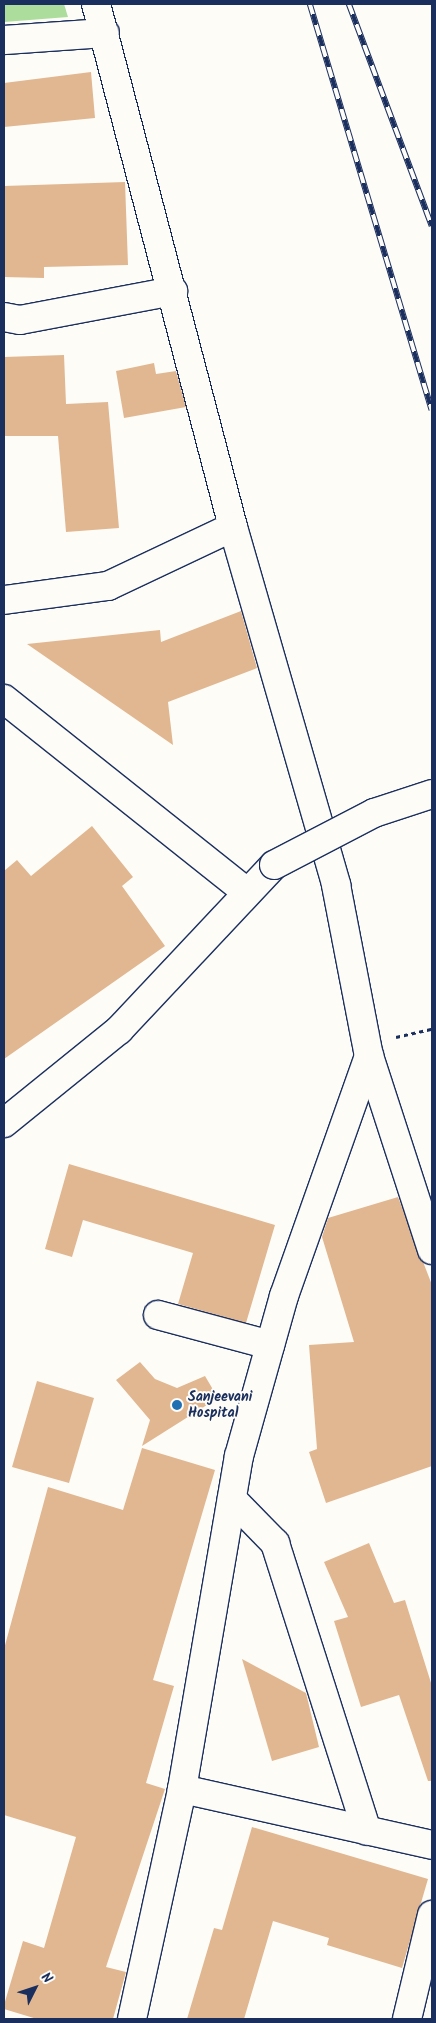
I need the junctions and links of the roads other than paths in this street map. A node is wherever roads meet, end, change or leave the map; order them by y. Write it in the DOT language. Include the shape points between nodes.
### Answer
graph roads {
  1 [pos="96,4"];
  2 [pos="105,33"];
  3 [pos="4,40"];
  4 [pos="173,291"];
  5 [pos="4,317"];
  6 [pos="233,527"];
  7 [pos="4,600"];
  8 [pos="4,699"];
  9 [pos="432,794"];
  10 [pos="247,892"];
  11 [pos="368,1050"];
  12 [pos="4,1123"];
  13 [pos="432,1250"];
  14 [pos="158,1315"];
  15 [pos="270,1345"];
  16 [pos="232,1499"];
  17 [pos="182,1789"];
  18 [pos="367,1831"];
  19 [pos="432,1845"];
  20 [pos="432,1914"];
  21 [pos="132,2019"];
  22 [pos="408,2019"];
  1 -- 2 [label="street"];
  2 -- 3 [label="street"];
  2 -- 4 [label="street"];
  4 -- 5 [label="street" via="20,320"];
  4 -- 6 [label="street"];
  6 -- 7 [label="street" via="108,586"];
  6 -- 11 [label="street" via="336,885"];
  8 -- 10 [label="street"];
  9 -- 10 [label="street, bridge" via="374,813 274,865"];
  10 -- 12 [label="street" via="119,1030"];
  11 -- 13 [label="street"];
  11 -- 15 [label="street"];
  14 -- 15 [label="street"];
  15 -- 16 [label="street"];
  16 -- 17 [label="street"];
  16 -- 18 [label="street" via="275,1543"];
  17 -- 18 [label="street"];
  17 -- 21 [label="street"];
  18 -- 19 [label="street"];
  20 -- 22 [label="street"];
}
